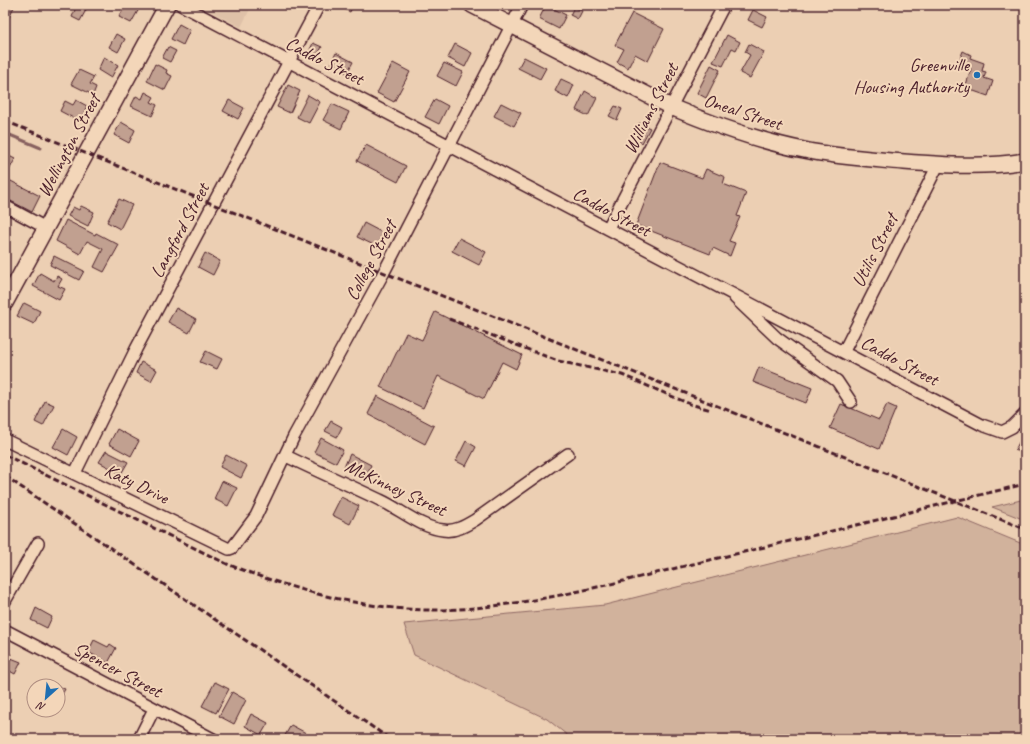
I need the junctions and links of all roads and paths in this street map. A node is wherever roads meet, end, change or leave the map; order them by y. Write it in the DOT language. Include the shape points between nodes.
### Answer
graph roads {
  1 [pos="167,5"];
  2 [pos="181,5"];
  3 [pos="319,5"];
  4 [pos="472,5"];
  5 [pos="522,5"];
  6 [pos="724,5"];
  7 [pos="512,26"];
  8 [pos="289,61"];
  9 [pos="671,107"];
  10 [pos="450,145"];
  11 [pos="1025,161"];
  12 [pos="938,165"];
  13 [pos="5,206"];
  14 [pos="46,228"];
  15 [pos="608,228"];
  16 [pos="726,289"];
  17 [pos="5,304"];
  18 [pos="844,351"];
  19 [pos="851,402"];
  20 [pos="1025,414"];
  21 [pos="5,440"];
  22 [pos="568,454"];
  23 [pos="286,456"];
  24 [pos="75,473"];
  25 [pos="246,531"];
  26 [pos="38,543"];
  27 [pos="5,601"];
  28 [pos="5,630"];
  29 [pos="154,709"];
  30 [pos="139,739"];
  31 [pos="213,739"];
  1 -- 14 [label="street, Wellington Street"];
  2 -- 8 [label="street, Caddo Street"];
  3 -- 8 [label="street, Langford Street"];
  4 -- 7 [label="street, Oneal Street"];
  5 -- 7 [label="street, College Street"];
  6 -- 9 [label="street, Williams Street"];
  7 -- 9 [label="street, Oneal Street"];
  7 -- 10 [label="street, College Street"];
  8 -- 10 [label="street, Caddo Street"];
  8 -- 24 [label="street, Langford Street" via="136,350"];
  9 -- 12 [label="street, Oneal Street" via="739,133 805,150 858,158"];
  9 -- 15 [label="street, Williams Street"];
  10 -- 15 [label="street, Caddo Street"];
  10 -- 23 [label="street, College Street" via="294,436"];
  11 -- 12 [label="street, Oneal Street" via="973,166"];
  12 -- 18 [label="street, Utilis Street"];
  13 -- 14 [label="street"];
  14 -- 17 [label="street, Wellington Street"];
  15 -- 16 [label="street, Caddo Street"];
  16 -- 18 [label="street, Caddo Street"];
  16 -- 19 [label="street" via="777,338 837,381"];
  18 -- 20 [label="street, Caddo Street" via="996,431 1006,430"];
  21 -- 24 [label="street, Katy Drive"];
  22 -- 23 [label="street, McKinney Street" via="475,520 451,531 425,524 381,500"];
  23 -- 25 [label="street, College Street"];
  24 -- 25 [label="street, Katy Drive" via="228,549 232,548"];
  26 -- 27 [label="street"];
  28 -- 29 [label="street, Spencer Street"];
  29 -- 30 [label="street"];
  29 -- 31 [label="street, Spencer Street"];
}
